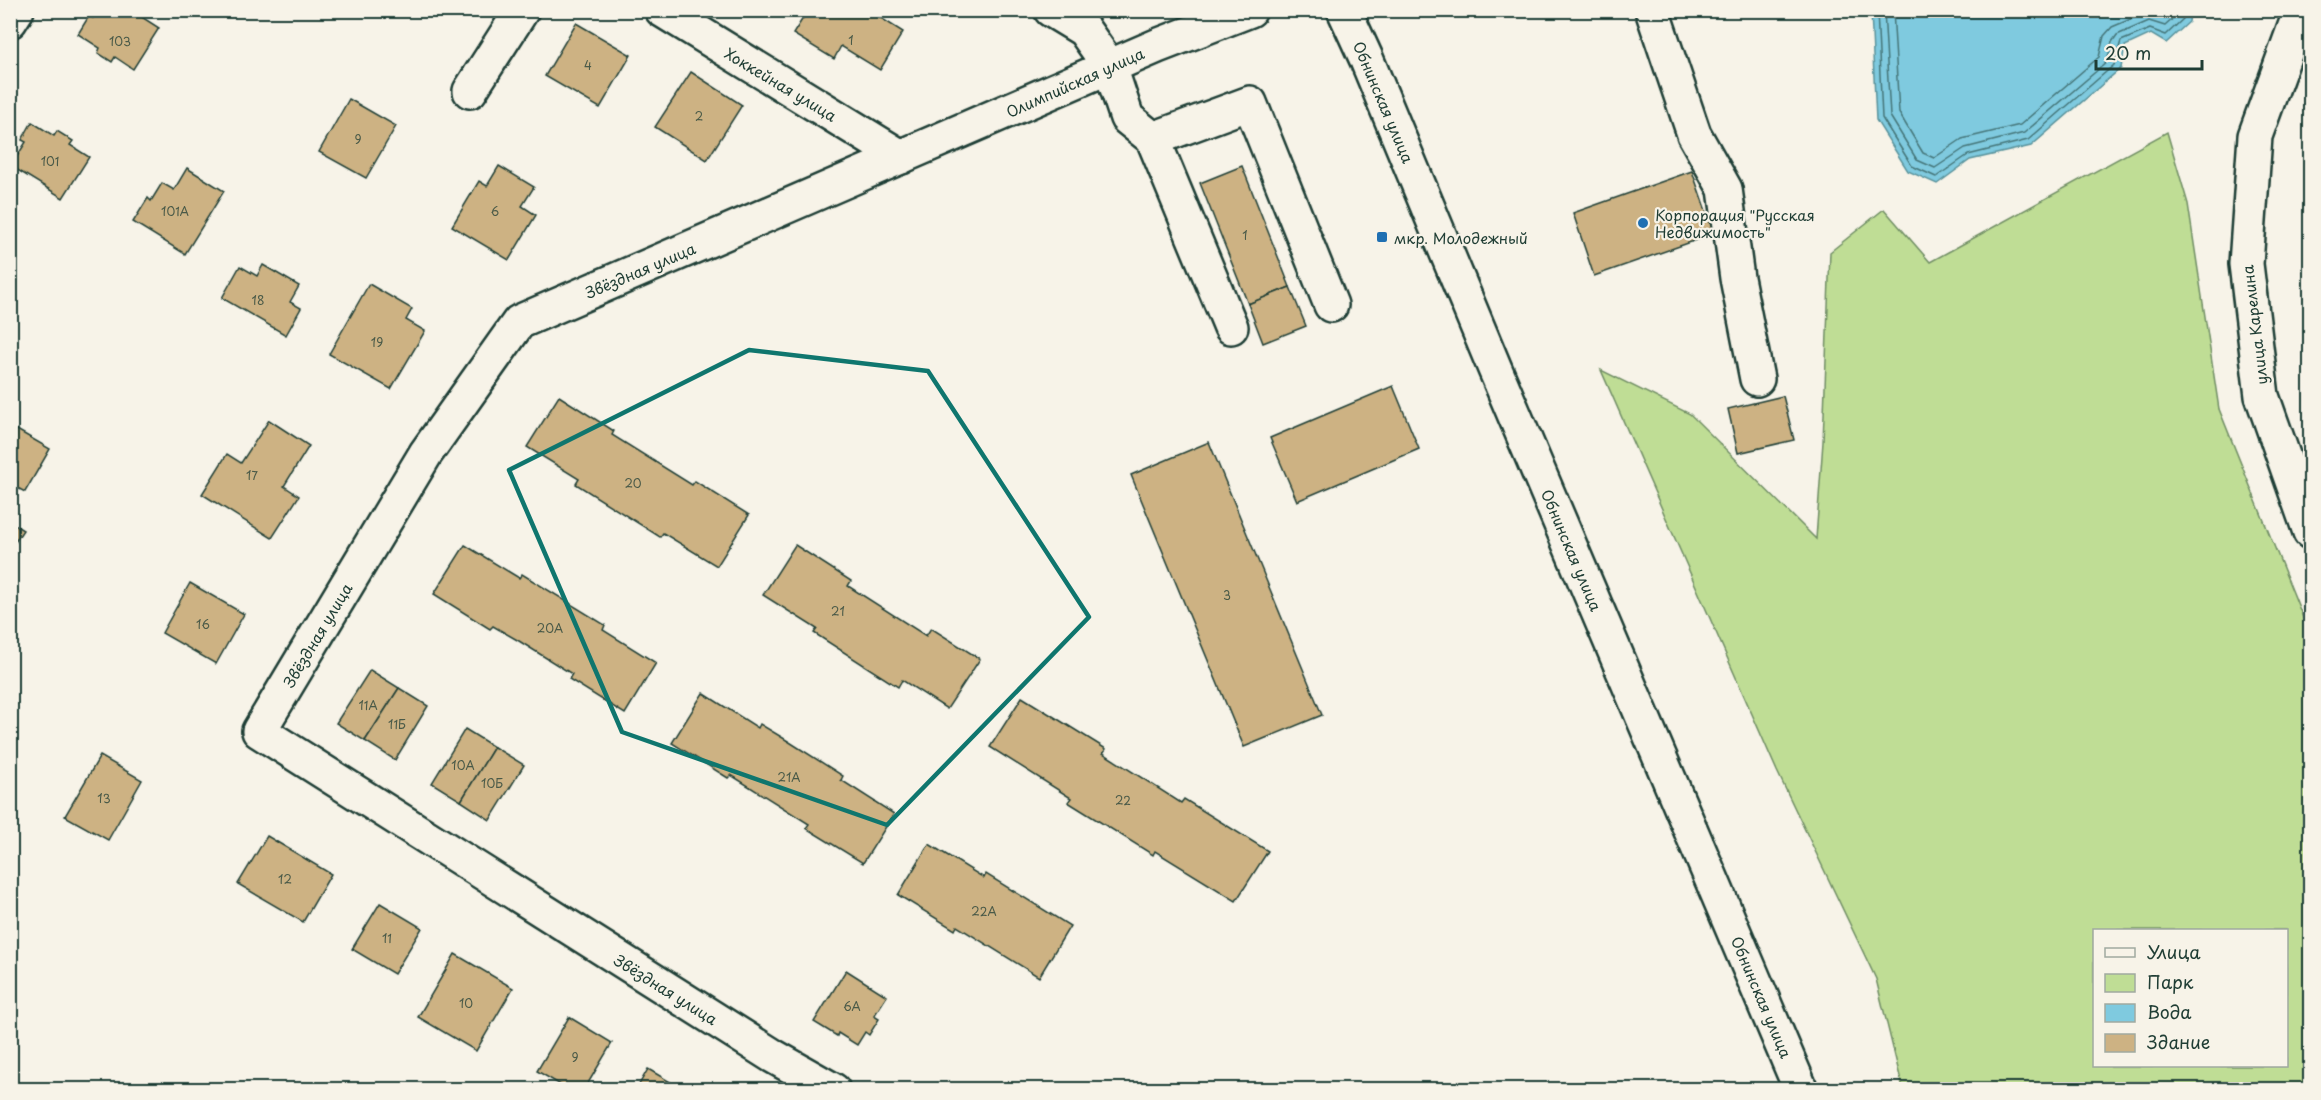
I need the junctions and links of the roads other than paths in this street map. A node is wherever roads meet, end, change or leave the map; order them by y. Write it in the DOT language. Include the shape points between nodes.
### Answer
graph roads {
  1 [pos="17,10"];
  2 [pos="522,10"];
  3 [pos="662,10"];
  4 [pos="1051,10"];
  5 [pos="1250,10"];
  6 [pos="1344,10"];
  7 [pos="1652,10"];
  8 [pos="2301,10"];
  9 [pos="10,21"];
  10 [pos="1110,67"];
  11 [pos="470,91"];
  12 [pos="1153,139"];
  13 [pos="901,157"];
  14 [pos="1331,305"];
  15 [pos="1231,327"];
  16 [pos="1757,379"];
  17 [pos="2310,532"];
  18 [pos="834,1089"];
  19 [pos="1801,1089"];
  1 -- 9 [label="street"];
  2 -- 11 [label="street"];
  3 -- 13 [label="street, Хоккейная улица"];
  4 -- 10 [label="street" via="1084,30"];
  5 -- 10 [label="street, Олимпийская улица"];
  6 -- 19 [label="street, Обнинская улица"];
  7 -- 16 [label="street" via="1694,134 1725,189"];
  8 -- 17 [label="street, улица Карелина" via="2255,136 2246,264 2262,396"];
  10 -- 12 [label="street" via="1127,117"];
  10 -- 13 [label="street, Олимпийская улица"];
  12 -- 14 [label="street" via="1250,103"];
  12 -- 15 [label="street"];
  13 -- 18 [label="street, Звёздная улица" via="519,322 426,453 259,731 773,1056"];
}
